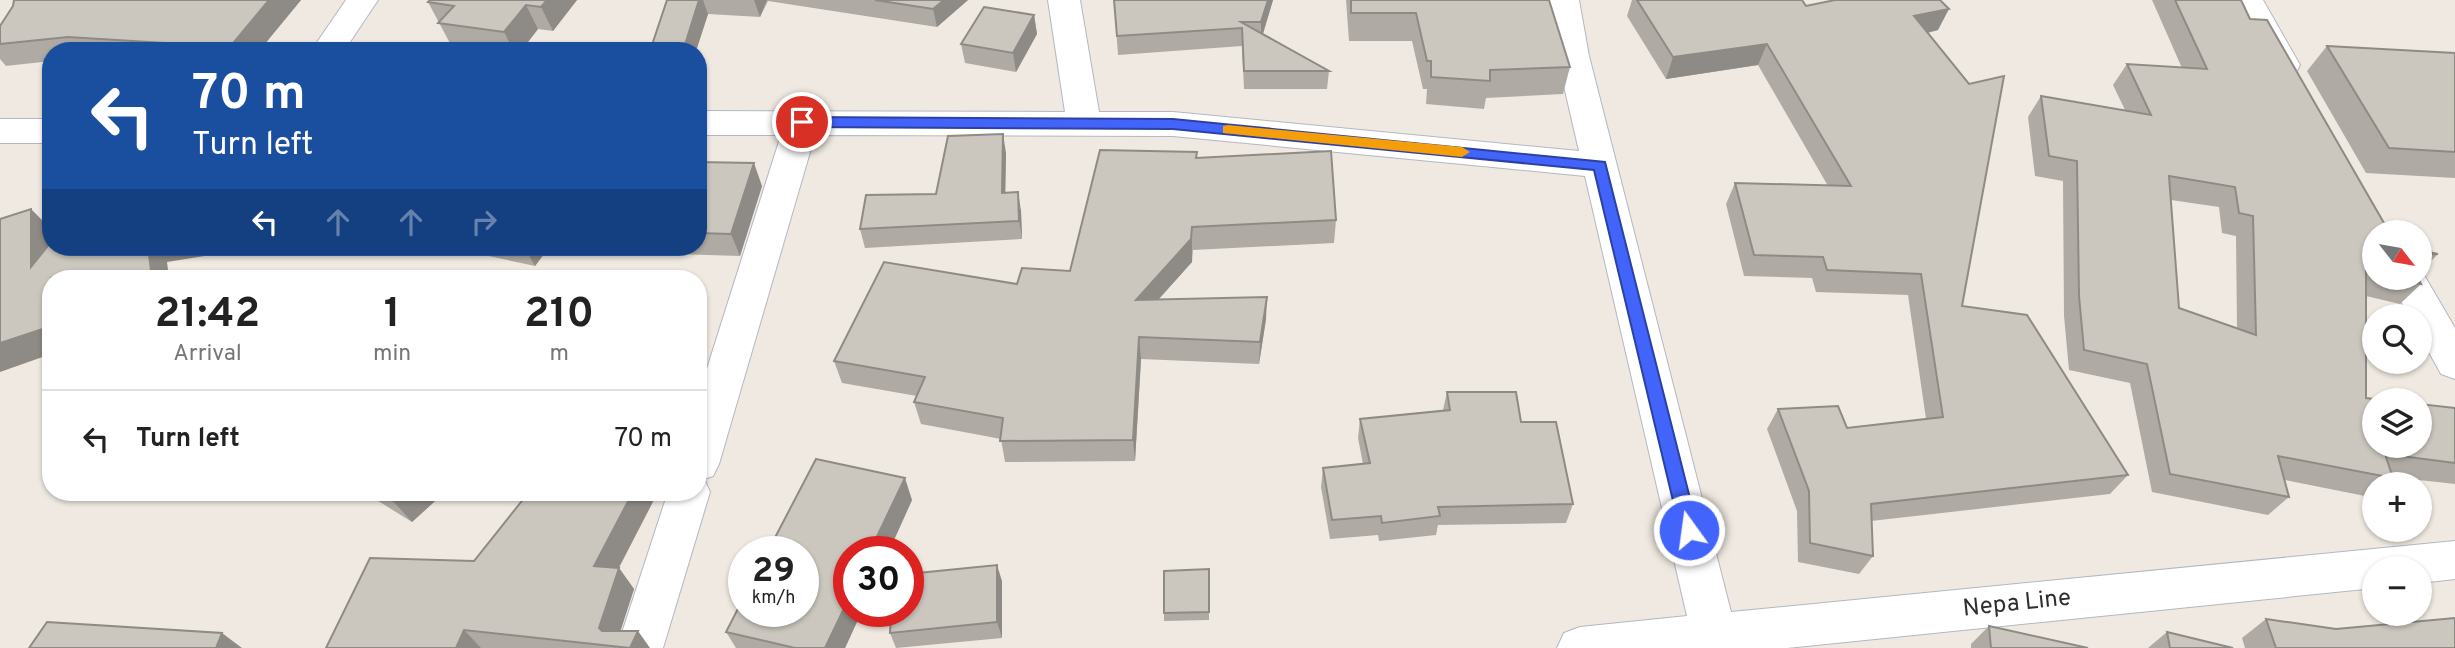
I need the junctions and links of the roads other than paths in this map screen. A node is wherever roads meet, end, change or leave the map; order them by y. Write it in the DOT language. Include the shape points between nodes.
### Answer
graph roads {
  1 [pos="362,0"];
  2 [pos="1064,0"];
  3 [pos="1563,0"];
  4 [pos="2247,0"];
  5 [pos="333,42"];
  6 [pos="2300,93"];
  7 [pos="802,122"];
  8 [pos="707,123"];
  9 [pos="1084,124"];
  10 [pos="0,131"];
  11 [pos="42,131"];
  12 [pos="1600,166"];
  13 [pos="2413,290"];
  14 [pos="2455,363"];
  15 [pos="707,434"];
  16 [pos="686,501"];
  17 [pos="2455,560"];
  18 [pos="1714,635"];
  19 [pos="639,648"];
  20 [pos="1580,648"];
  1 -- 5 [label="street"];
  2 -- 9 [label="street"];
  3 -- 12 [label="street"];
  4 -- 6 [label="street"];
  7 -- 8 [label="street"];
  7 -- 9 [label="street"];
  7 -- 15 [label="street"];
  9 -- 12 [label="street" via="1173,124"];
  10 -- 11 [label="street"];
  12 -- 18 [label="street"];
  13 -- 14 [label="street"];
  16 -- 19 [label="street"];
  17 -- 18 [label="street, Nepa Line"];
  18 -- 20 [label="street, Nepa Line"];
}
